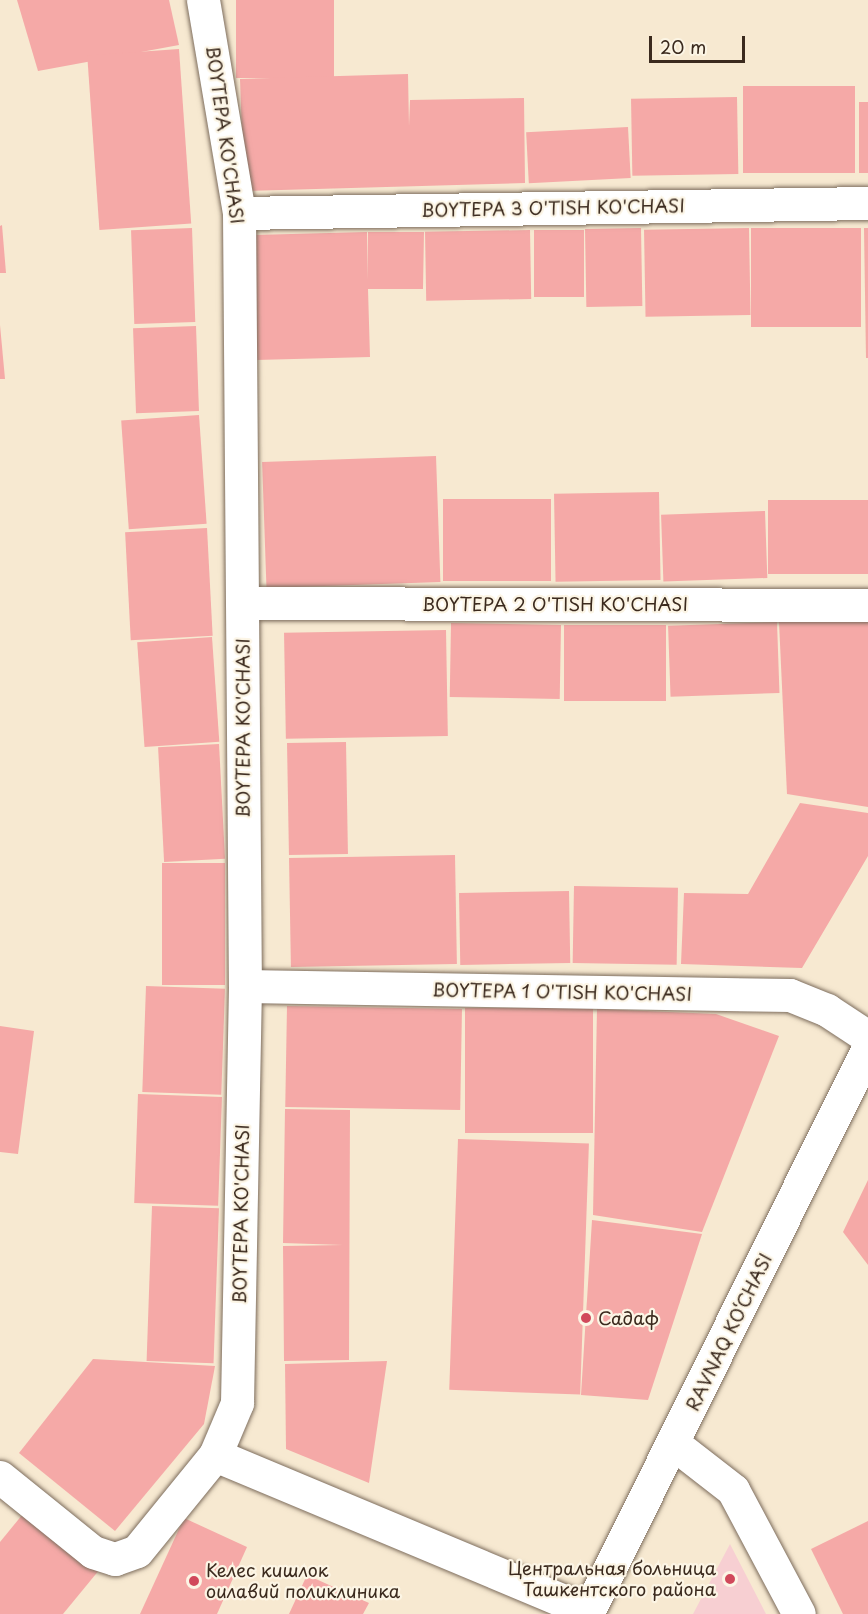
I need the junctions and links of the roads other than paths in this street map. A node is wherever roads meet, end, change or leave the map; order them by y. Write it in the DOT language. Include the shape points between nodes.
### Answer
graph roads {
  1 [pos="203,0"];
  2 [pos="868,203"];
  3 [pos="239,213"];
  4 [pos="242,603"];
  5 [pos="868,606"];
  6 [pos="245,986"];
  7 [pos="868,1037"];
  8 [pos="868,1048"];
  9 [pos="674,1444"];
  10 [pos="215,1455"];
  11 [pos="0,1478"];
  12 [pos="588,1613"];
  13 [pos="799,1614"];
  1 -- 3 [label="street, BOYTEPA KO'CHASI"];
  2 -- 3 [label="street, BOYTEPA 3 O'TISH KO'CHASI"];
  3 -- 4 [label="street, BOYTEPA KO'CHASI"];
  4 -- 5 [label="street, BOYTEPA 2 O'TISH KO'CHASI"];
  4 -- 6 [label="street, BOYTEPA KO'CHASI"];
  6 -- 7 [label="street, BOYTEPA 1 O'TISH KO'CHASI" via="790,995 827,1010"];
  6 -- 10 [label="street, BOYTEPA KO'CHASI" via="237,1403"];
  8 -- 9 [label="street, RAVNAQ KO‘CHASI"];
  9 -- 12 [label="street, RAVNAQ KO‘CHASI"];
  9 -- 13 [label="street" via="733,1490"];
  10 -- 11 [label="street, BOYTEPA KO'CHASI" via="136,1551 115,1559 93,1552"];
  10 -- 12 [label="street"];
}
